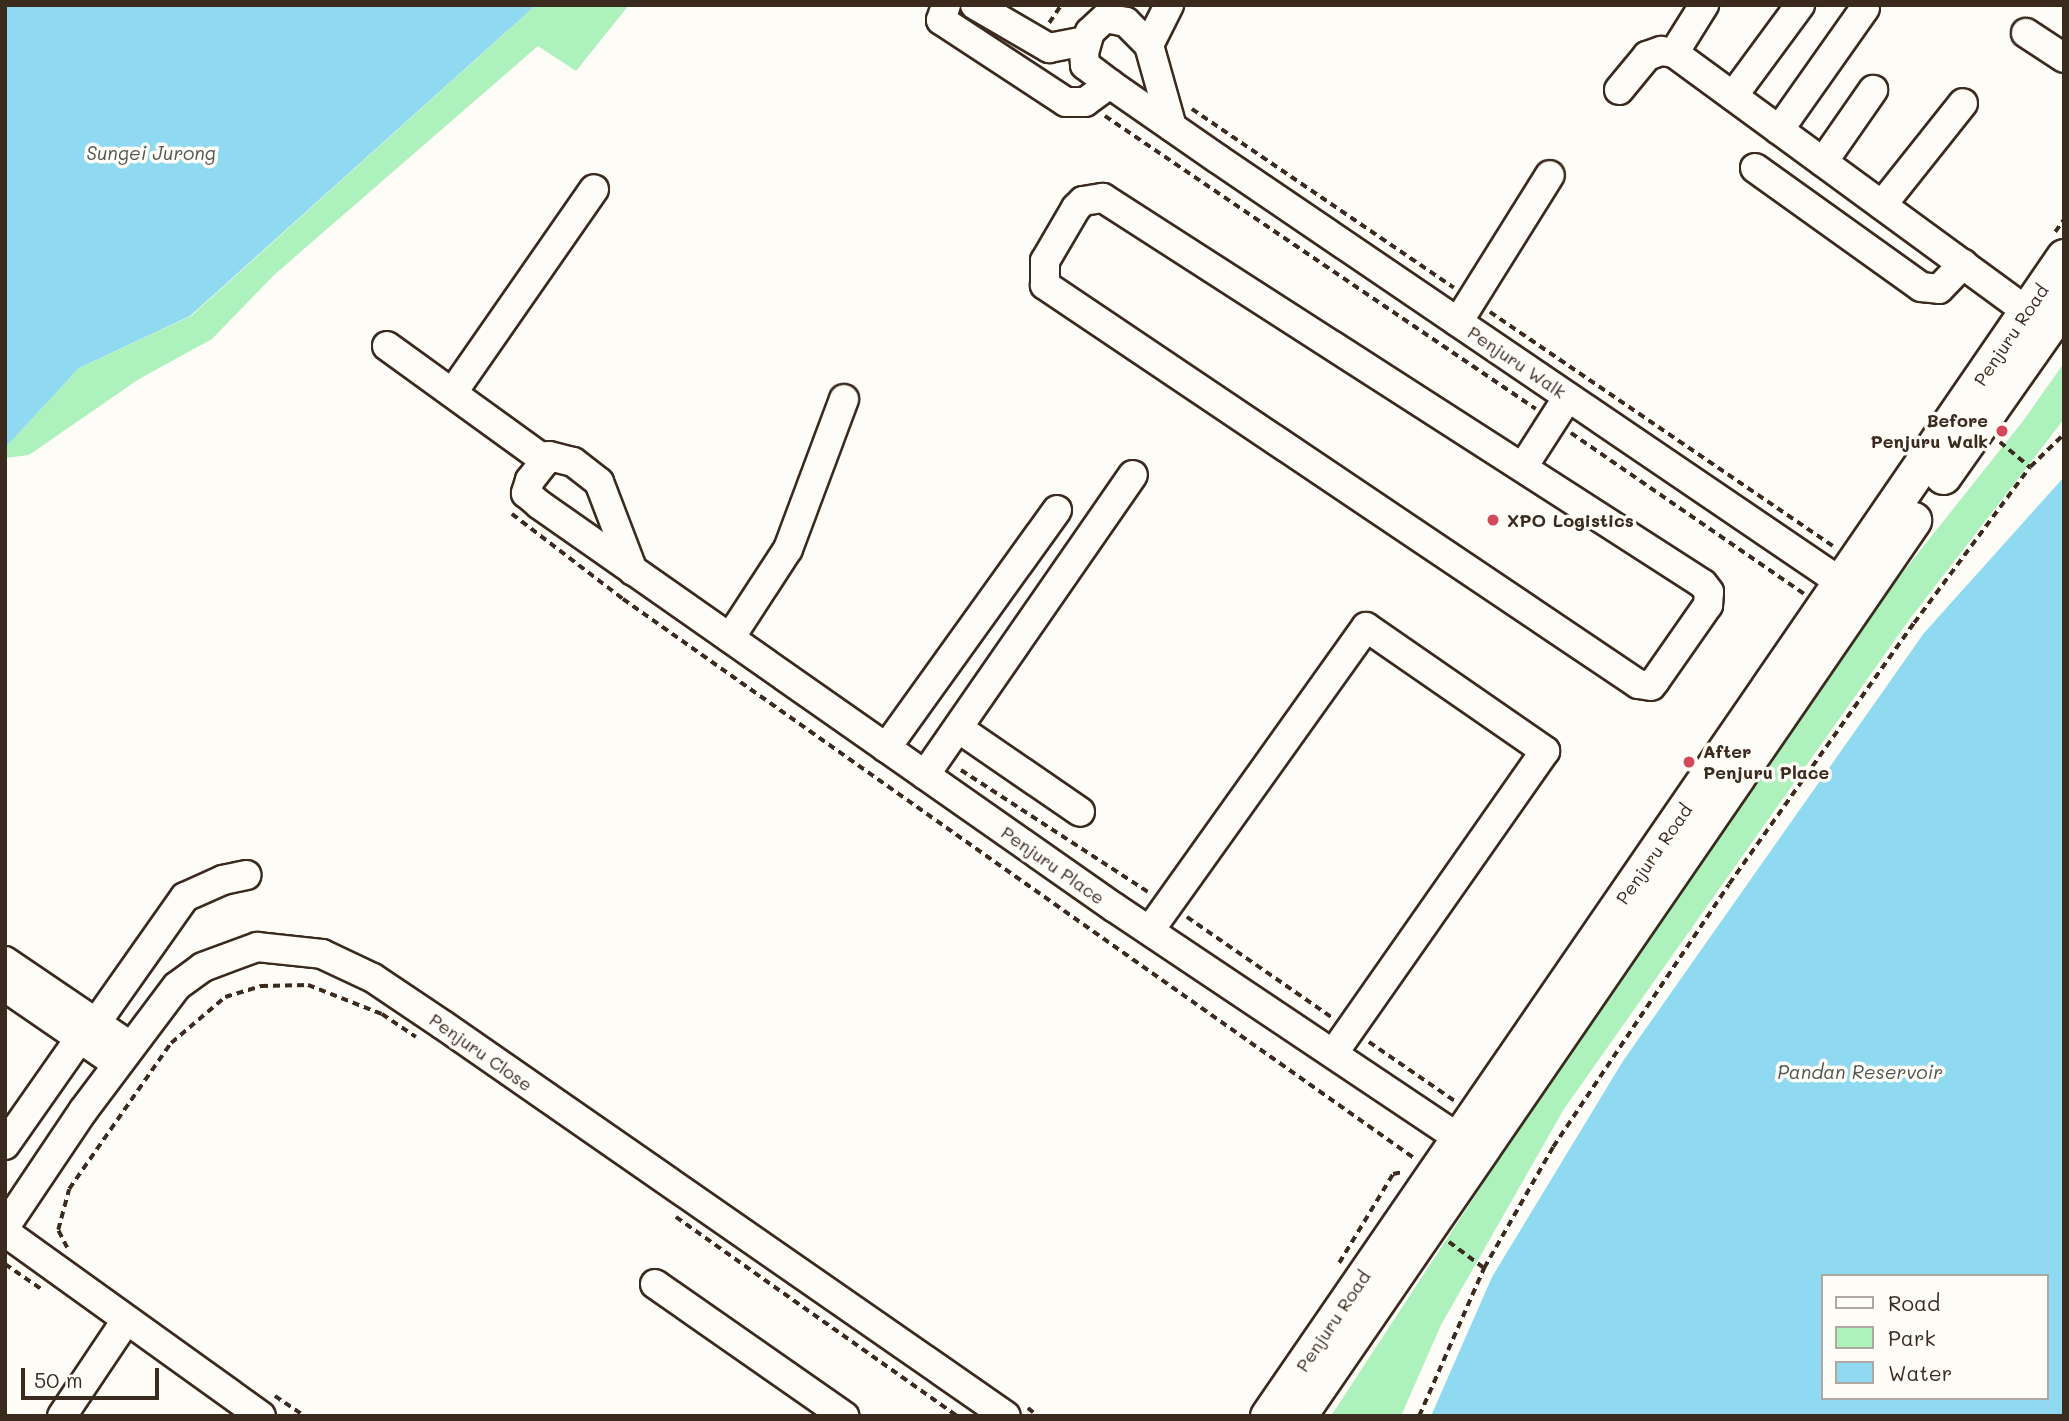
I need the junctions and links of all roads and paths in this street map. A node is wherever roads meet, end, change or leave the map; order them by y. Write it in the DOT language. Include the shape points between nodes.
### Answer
graph roads {
  1 [pos="946,5"];
  2 [pos="975,5"];
  3 [pos="1169,5"];
  4 [pos="1704,5"];
  5 [pos="1800,5"];
  6 [pos="1865,8"];
  7 [pos="2026,33"];
  8 [pos="1086,41"];
  9 [pos="1149,45"];
  10 [pos="1674,53"];
  11 [pos="2064,58"];
  12 [pos="1110,84"];
  13 [pos="1619,90"];
  14 [pos="1873,90"];
  15 [pos="1733,96"];
  16 [pos="1085,102"];
  17 [pos="1963,103"];
  18 [pos="1172,127"];
  19 [pos="1779,130"];
  20 [pos="1823,162"];
  21 [pos="1755,168"];
  22 [pos="1550,175"];
  23 [pos="594,189"];
  24 [pos="1882,205"];
  25 [pos="2064,257"];
  26 [pos="1964,264"];
  27 [pos="2064,304"];
  28 [pos="2027,311"];
  29 [pos="1458,322"];
  30 [pos="387,346"];
  31 [pos="453,392"];
  32 [pos="1568,397"];
  33 [pos="844,399"];
  34 [pos="1553,421"];
  35 [pos="1982,421"];
  36 [pos="2064,434"];
  37 [pos="546,461"];
  38 [pos="1523,467"];
  39 [pos="2030,467"];
  40 [pos="1133,475"];
  41 [pos="1057,510"];
  42 [pos="633,571"];
  43 [pos="1852,589"];
  44 [pos="1811,599"];
  45 [pos="730,638"];
  46 [pos="958,728"];
  47 [pos="886,748"];
  48 [pos="932,765"];
  49 [pos="1080,812"];
  50 [pos="246,875"];
  51 [pos="1168,905"];
  52 [pos="1150,930"];
  53 [pos="5,961"];
  54 [pos="5,987"];
  55 [pos="88,1030"];
  56 [pos="1342,1040"];
  57 [pos="426,1044"];
  58 [pos="123,1055"];
  59 [pos="1470,1134"];
  60 [pos="5,1145"];
  61 [pos="669,1212"];
  62 [pos="5,1230"];
  63 [pos="67,1248"];
  64 [pos="1461,1251"];
  65 [pos="1484,1268"];
  66 [pos="655,1284"];
  67 [pos="125,1322"];
  68 [pos="1011,1408"];
  69 [pos="62,1416"];
  70 [pos="261,1416"];
  71 [pos="844,1416"];
  72 [pos="957,1416"];
  73 [pos="1038,1416"];
  74 [pos="1268,1416"];
  75 [pos="1298,1416"];
  76 [pos="1419,1416"];
  1 -- 16 [label="street" via="941,20 952,28 1054,95 1077,105"];
  2 -- 8 [label="street" via="1049,48"];
  3 -- 9 [label="street"];
  4 -- 10 [label="street"];
  5 -- 15 [label="street"];
  6 -- 19 [label="street"];
  7 -- 11 [label="street"];
  8 -- 9 [label="street" via="1105,18 1116,17 1142,33"];
  8 -- 12 [label="street, Penjuru Walk" via="1085,65"];
  9 -- 18 [label="street"];
  10 -- 13 [label="street" via="1647,56"];
  10 -- 15 [label="street"];
  12 -- 16 [label="street"];
  12 -- 18 [label="street, Penjuru Walk"];
  14 -- 20 [label="street"];
  15 -- 19 [label="street"];
  16 -- 34 [label="path"];
  17 -- 24 [label="street"];
  18 -- 29 [label="street, Penjuru Walk"];
  19 -- 20 [label="street"];
  20 -- 24 [label="street"];
  21 -- 26 [label="street" via="1920,287 1939,289"];
  22 -- 29 [label="street"];
  23 -- 31 [label="street"];
  24 -- 26 [label="street"];
  25 -- 28 [label="main road, Penjuru Road"];
  26 -- 28 [label="street"];
  27 -- 35 [label="main road, Penjuru Road"];
  28 -- 43 [label="main road, Penjuru Road"];
  29 -- 32 [label="street, Penjuru Walk"];
  30 -- 31 [label="street"];
  31 -- 37 [label="street"];
  32 -- 34 [label="street"];
  32 -- 43 [label="street, Penjuru Walk"];
  33 -- 45 [label="street" via="788,549"];
  34 -- 38 [label="street"];
  34 -- 44 [label="path"];
  35 -- 39 [label="path"];
  35 -- 43 [label="main road, Penjuru Road"];
  36 -- 39 [label="path"];
  37 -- 42 [label="street" via="550,456 573,462 600,482"];
  37 -- 42 [label="street, Penjuru Place" via="526,493"];
  38 -- 38 [label="street" via="1693,577 1709,592 1708,605 1651,686 1637,684 1045,285 1045,261 1076,208 1083,201 1103,198"];
  39 -- 65 [label="path" via="1729,884 1553,1147"];
  40 -- 46 [label="street"];
  41 -- 47 [label="street"];
  42 -- 45 [label="street, Penjuru Place"];
  43 -- 59 [label="main road, Penjuru Road"];
  45 -- 47 [label="street, Penjuru Place"];
  46 -- 48 [label="street"];
  46 -- 49 [label="street"];
  47 -- 48 [label="street, Penjuru Place"];
  48 -- 51 [label="path"];
  48 -- 52 [label="street, Penjuru Place"];
  50 -- 55 [label="street" via="185,897"];
  51 -- 52 [label="street"];
  51 -- 56 [label="path"];
  51 -- 56 [label="street" via="1366,626 1545,751"];
  52 -- 56 [label="street, Penjuru Place"];
  53 -- 55 [label="street"];
  54 -- 55 [label="street"];
  55 -- 58 [label="street"];
  55 -- 60 [label="street"];
  56 -- 59 [label="street, Penjuru Place"];
  56 -- 59 [label="path"];
  57 -- 63 [label="path" via="382,1014 308,985 261,986 225,997 171,1043 69,1188 58,1230"];
  58 -- 62 [label="street, Penjuru Close"];
  58 -- 68 [label="street, Penjuru Close" via="177,986 203,967 257,947 322,954 373,978"];
  59 -- 74 [label="main road, Penjuru Road"];
  59 -- 75 [label="main road, Penjuru Road"];
  61 -- 72 [label="path"];
  62 -- 67 [label="street, Penjuru Close"];
  64 -- 65 [label="path"];
  65 -- 76 [label="path"];
  66 -- 71 [label="street"];
  67 -- 69 [label="street"];
  67 -- 70 [label="street, Penjuru Close"];
  68 -- 73 [label="path"];
}
